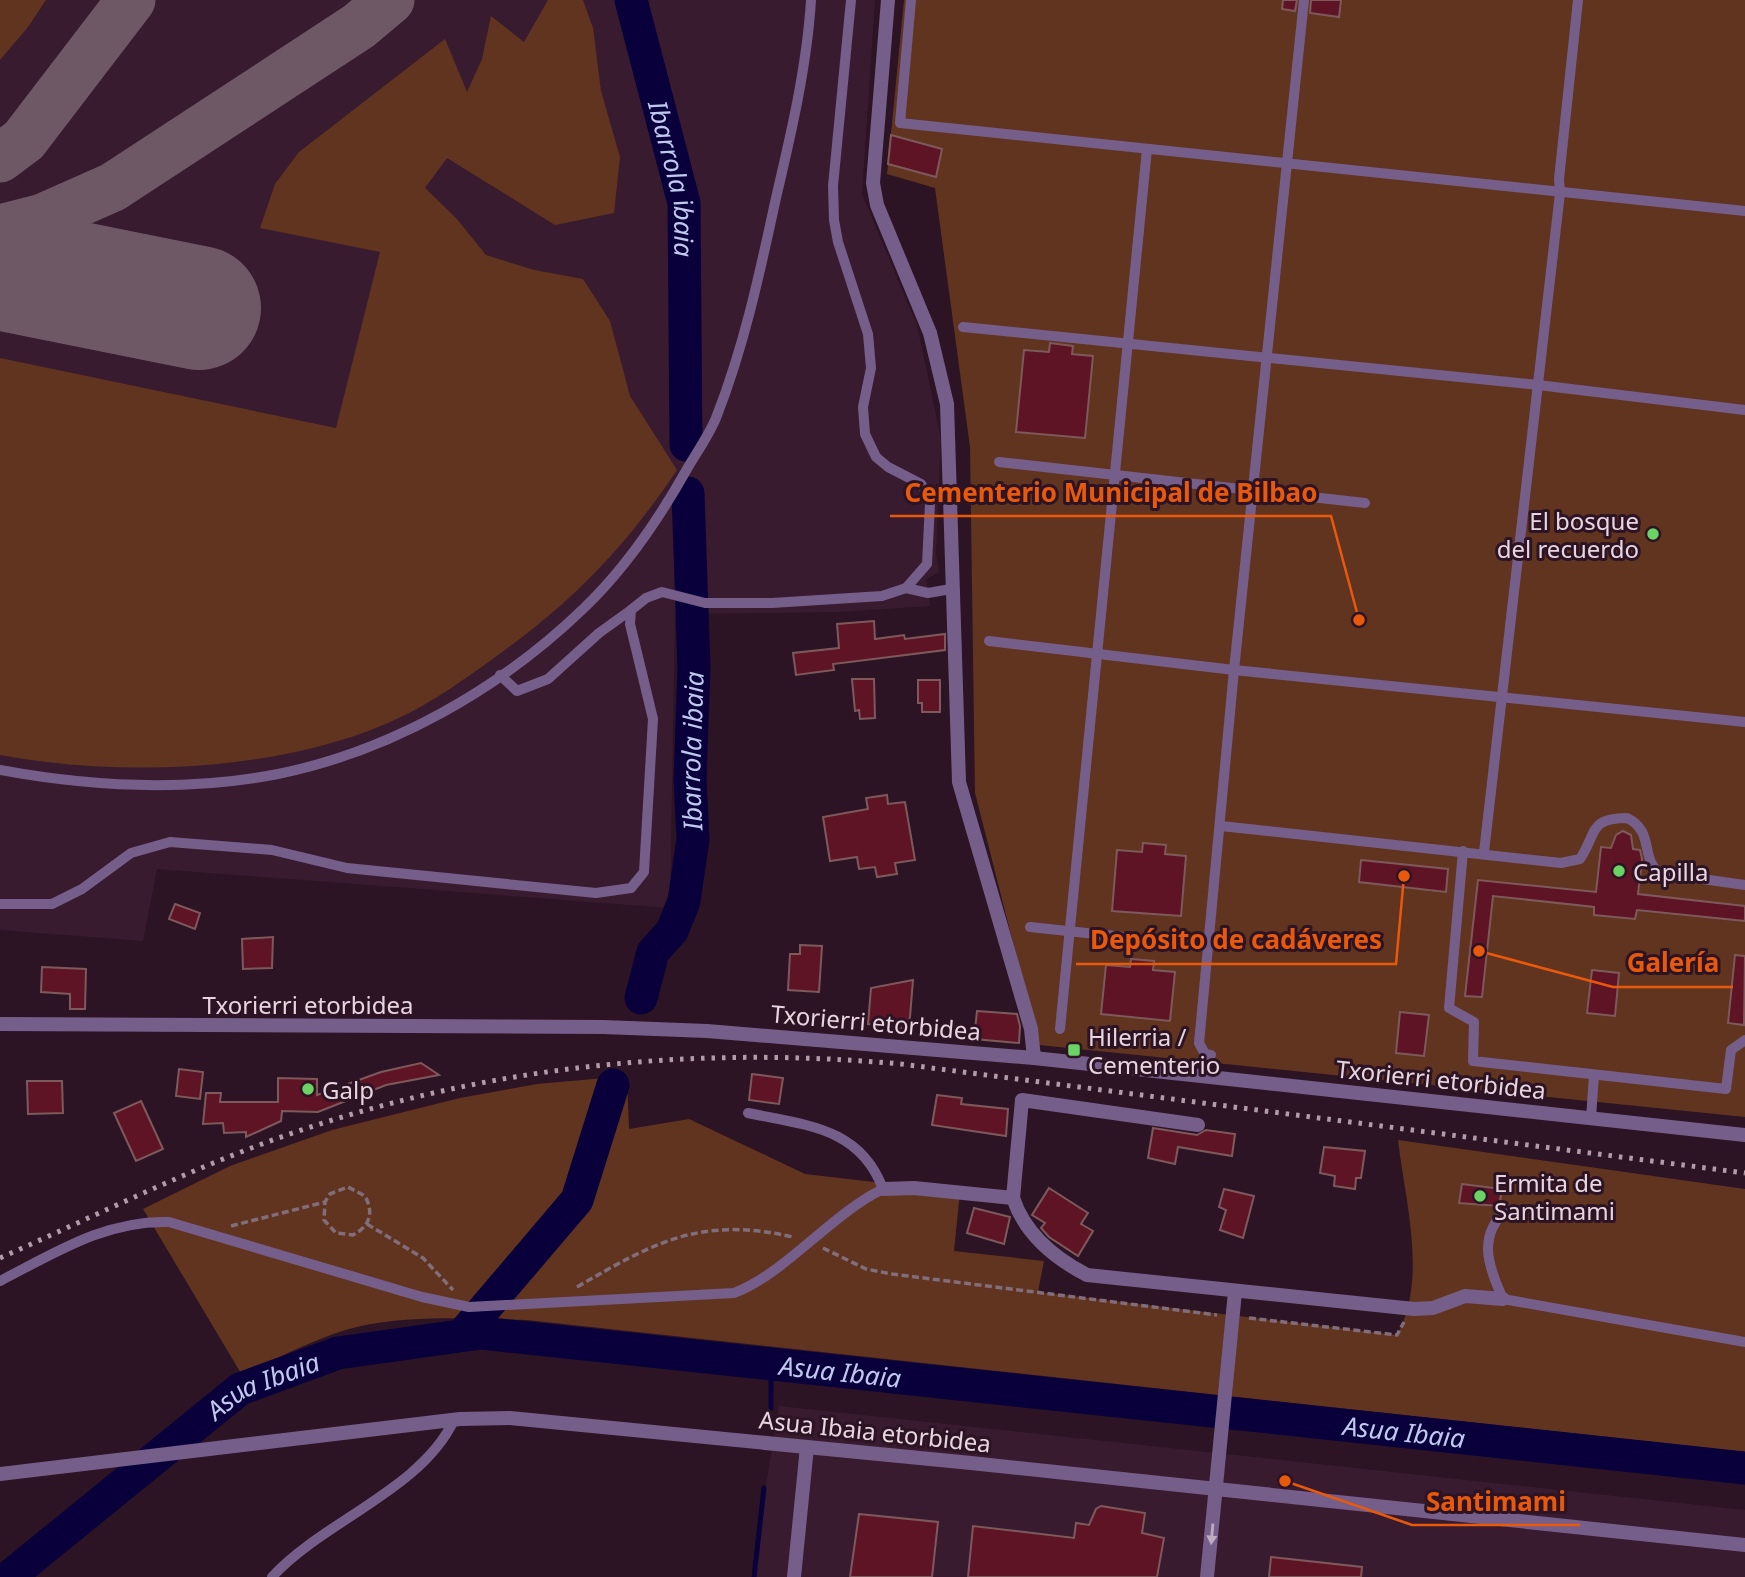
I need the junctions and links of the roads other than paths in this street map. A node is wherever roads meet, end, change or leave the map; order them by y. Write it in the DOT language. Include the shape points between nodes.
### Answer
graph roads {
  1 [pos="811,0"];
  2 [pos="851,0"];
  3 [pos="888,0"];
  4 [pos="911,0"];
  5 [pos="1304,0"];
  6 [pos="1578,0"];
  7 [pos="1147,149"];
  8 [pos="1289,163"];
  9 [pos="1560,193"];
  10 [pos="1745,211"];
  11 [pos="963,327"];
  12 [pos="1127,342"];
  13 [pos="1268,357"];
  14 [pos="1538,385"];
  15 [pos="1745,410"];
  16 [pos="999,462"];
  17 [pos="1114,475"];
  18 [pos="1253,491"];
  19 [pos="1365,503"];
  20 [pos="906,588"];
  21 [pos="951,589"];
  22 [pos="631,610"];
  23 [pos="989,641"];
  24 [pos="1096,652"];
  25 [pos="1234,670"];
  26 [pos="500,675"];
  27 [pos="1502,695"];
  28 [pos="1745,722"];
  29 [pos="0,770"];
  30 [pos="1221,827"];
  31 [pos="1463,851"];
  32 [pos="1484,852"];
  33 [pos="1745,885"];
  34 [pos="0,904"];
  35 [pos="1030,927"];
  36 [pos="1069,931"];
  37 [pos="1209,946"];
  38 [pos="0,1024"];
  39 [pos="1060,1029"];
  40 [pos="1745,1040"];
  41 [pos="1211,1055"];
  42 [pos="1034,1058"];
  43 [pos="1594,1075"];
  44 [pos="748,1113"];
  45 [pos="1591,1118"];
  46 [pos="1198,1125"];
  47 [pos="1745,1135"];
  48 [pos="883,1189"];
  49 [pos="1013,1198"];
  50 [pos="1507,1209"];
  51 [pos="0,1281"];
  52 [pos="1235,1292"];
  53 [pos="1503,1299"];
  54 [pos="1745,1342"];
  55 [pos="454,1420"];
  56 [pos="807,1447"];
  57 [pos="0,1474"];
  58 [pos="1216,1490"];
  59 [pos="1745,1545"];
  60 [pos="272,1577"];
  61 [pos="794,1577"];
  62 [pos="1207,1577"];
  1 -- 26 [label="lane" via="783,169 754,300 715,420 632,553 583,609"];
  2 -- 20 [label="lane" via="833,186 834,220 868,334 871,368 863,407 865,434 876,457 920,484 930,502 927,564"];
  3 -- 21 [label="street" via="873,183 877,205 930,333 947,404"];
  4 -- 7 [label="lane" via="900,123"];
  5 -- 8 [label="lane"];
  6 -- 9 [label="lane"];
  7 -- 8 [label="lane"];
  7 -- 12 [label="lane"];
  8 -- 9 [label="lane"];
  8 -- 13 [label="lane"];
  9 -- 10 [label="lane"];
  9 -- 14 [label="lane"];
  11 -- 12 [label="lane"];
  12 -- 13 [label="lane"];
  12 -- 17 [label="lane"];
  13 -- 14 [label="lane"];
  13 -- 18 [label="lane"];
  14 -- 15 [label="lane"];
  14 -- 27 [label="lane"];
  16 -- 17 [label="lane"];
  17 -- 18 [label="lane"];
  17 -- 24 [label="lane"];
  18 -- 19 [label="lane"];
  18 -- 25 [label="lane"];
  20 -- 21 [label="lane" via="928,593"];
  20 -- 22 [label="lane" via="882,596 772,603 705,603 662,592"];
  21 -- 42 [label="street" via="959,782 1031,1030"];
  22 -- 26 [label="lane" via="548,678 517,691"];
  22 -- 34 [label="lane" via="630,624 653,719 643,872 631,888 596,893 347,868 272,850 170,842 131,853 82,889 52,904"];
  23 -- 24 [label="lane"];
  24 -- 25 [label="lane"];
  24 -- 36 [label="lane"];
  25 -- 27 [label="lane"];
  25 -- 30 [label="lane"];
  26 -- 29 [label="lane" via="432,719 360,750 278,774 121,787"];
  27 -- 28 [label="lane"];
  27 -- 32 [label="lane"];
  30 -- 31 [label="lane"];
  30 -- 37 [label="lane"];
  31 -- 32 [label="lane"];
  31 -- 43 [label="lane" via="1449,1008 1474,1022 1474,1061"];
  32 -- 33 [label="lane" via="1571,862 1580,859 1590,833 1600,822 1627,818 1642,830 1651,863 1660,873"];
  35 -- 36 [label="lane"];
  36 -- 37 [label="lane"];
  36 -- 39 [label="lane"];
  37 -- 41 [label="lane" via="1199,1043 1205,1054"];
  38 -- 42 [label="street, Txorierri etorbidea" via="603,1027 820,1038"];
  40 -- 43 [label="lane" via="1731,1050 1726,1089"];
  42 -- 45 [label="street, Txorierri etorbidea"];
  43 -- 45 [label="lane"];
  44 -- 48 [label="lane" via="837,1134 876,1170"];
  45 -- 47 [label="street, Txorierri etorbidea"];
  46 -- 49 [label="street" via="1022,1100"];
  48 -- 49 [label="street"];
  48 -- 51 [label="lane" via="734,1293 469,1307 169,1222 126,1224 86,1236"];
  49 -- 52 [label="street" via="1040,1242 1087,1275"];
  50 -- 53 [label="lane" via="1490,1228 1487,1240 1489,1262"];
  52 -- 53 [label="street" via="1414,1309 1433,1308 1465,1296"];
  52 -- 58 [label="street"];
  53 -- 54 [label="lane"];
  55 -- 56 [label="street, Asua Ibaia etorbidea" via="523,1419"];
  55 -- 57 [label="street, Asua Ibaia etorbidea"];
  55 -- 60 [label="lane" via="416,1469 292,1555"];
  56 -- 58 [label="street, Asua Ibaia etorbidea"];
  56 -- 61 [label="street"];
  58 -- 59 [label="street, Asua Ibaia etorbidea"];
  58 -- 62 [label="street, one-way"];
}
